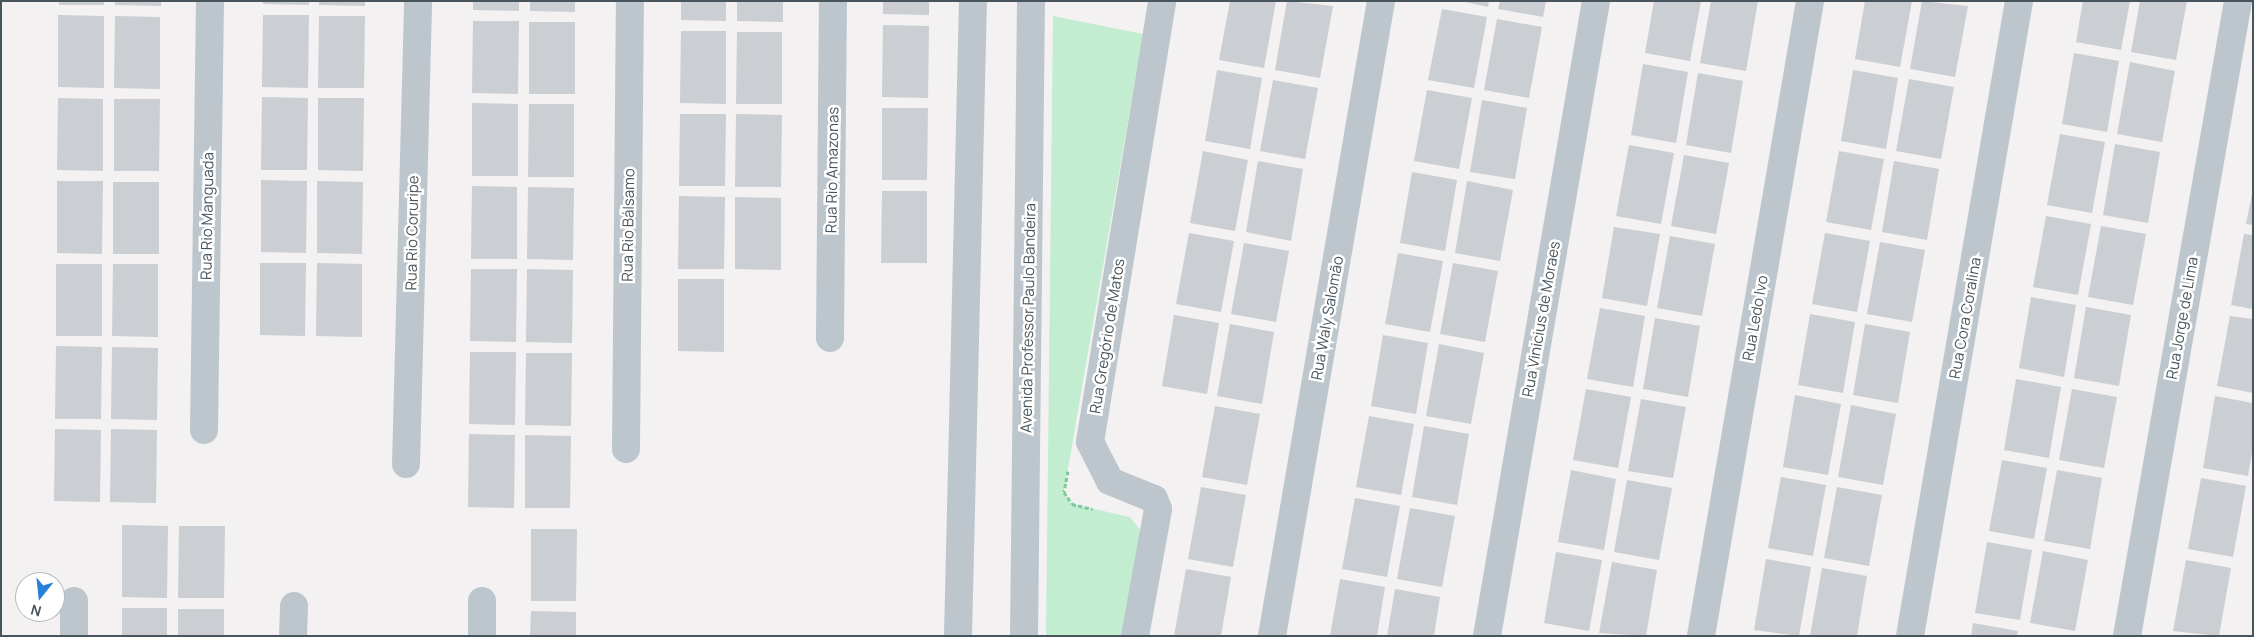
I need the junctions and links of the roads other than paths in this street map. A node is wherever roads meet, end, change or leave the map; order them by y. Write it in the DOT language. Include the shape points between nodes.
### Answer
graph roads {
  1 [pos="210,1"];
  2 [pos="418,1"];
  3 [pos="630,1"];
  4 [pos="833,1"];
  5 [pos="973,1"];
  6 [pos="1032,1"];
  7 [pos="1162,1"];
  8 [pos="1382,1"];
  9 [pos="1596,1"];
  10 [pos="1810,1"];
  11 [pos="2019,1"];
  12 [pos="2238,1"];
  13 [pos="830,338"];
  14 [pos="204,430"];
  15 [pos="626,449"];
  16 [pos="406,464"];
  17 [pos="74,600"];
  18 [pos="482,601"];
  19 [pos="294,606"];
  20 [pos="74,636"];
  21 [pos="293,636"];
  22 [pos="482,636"];
  23 [pos="958,636"];
  24 [pos="1024,636"];
  25 [pos="1135,636"];
  26 [pos="1272,636"];
  27 [pos="1487,636"];
  28 [pos="1701,636"];
  29 [pos="1910,636"];
  30 [pos="2127,636"];
  1 -- 14 [label="street, Rua Rio Manguada"];
  2 -- 16 [label="street, Rua Rio Coruripe"];
  3 -- 15 [label="street, Rua Rio Bálsamo"];
  4 -- 13 [label="street, Rua Rio Amazonas"];
  5 -- 23 [label="street"];
  6 -- 24 [label="street, Avenida Professor Paulo Bandeira"];
  7 -- 25 [label="street, Rua Gregório de Matos" via="1090,442 1110,481 1154,499 1158,510"];
  8 -- 26 [label="street, Rua Waly Salomão"];
  9 -- 27 [label="street, Rua Vinicius de Moraes"];
  10 -- 28 [label="street, Rua Ledo Ivo"];
  11 -- 29 [label="street, Rua Cora Coralina"];
  12 -- 30 [label="street, Rua Jorge de Lima"];
  17 -- 20 [label="street"];
  18 -- 22 [label="street"];
  19 -- 21 [label="street"];
}
